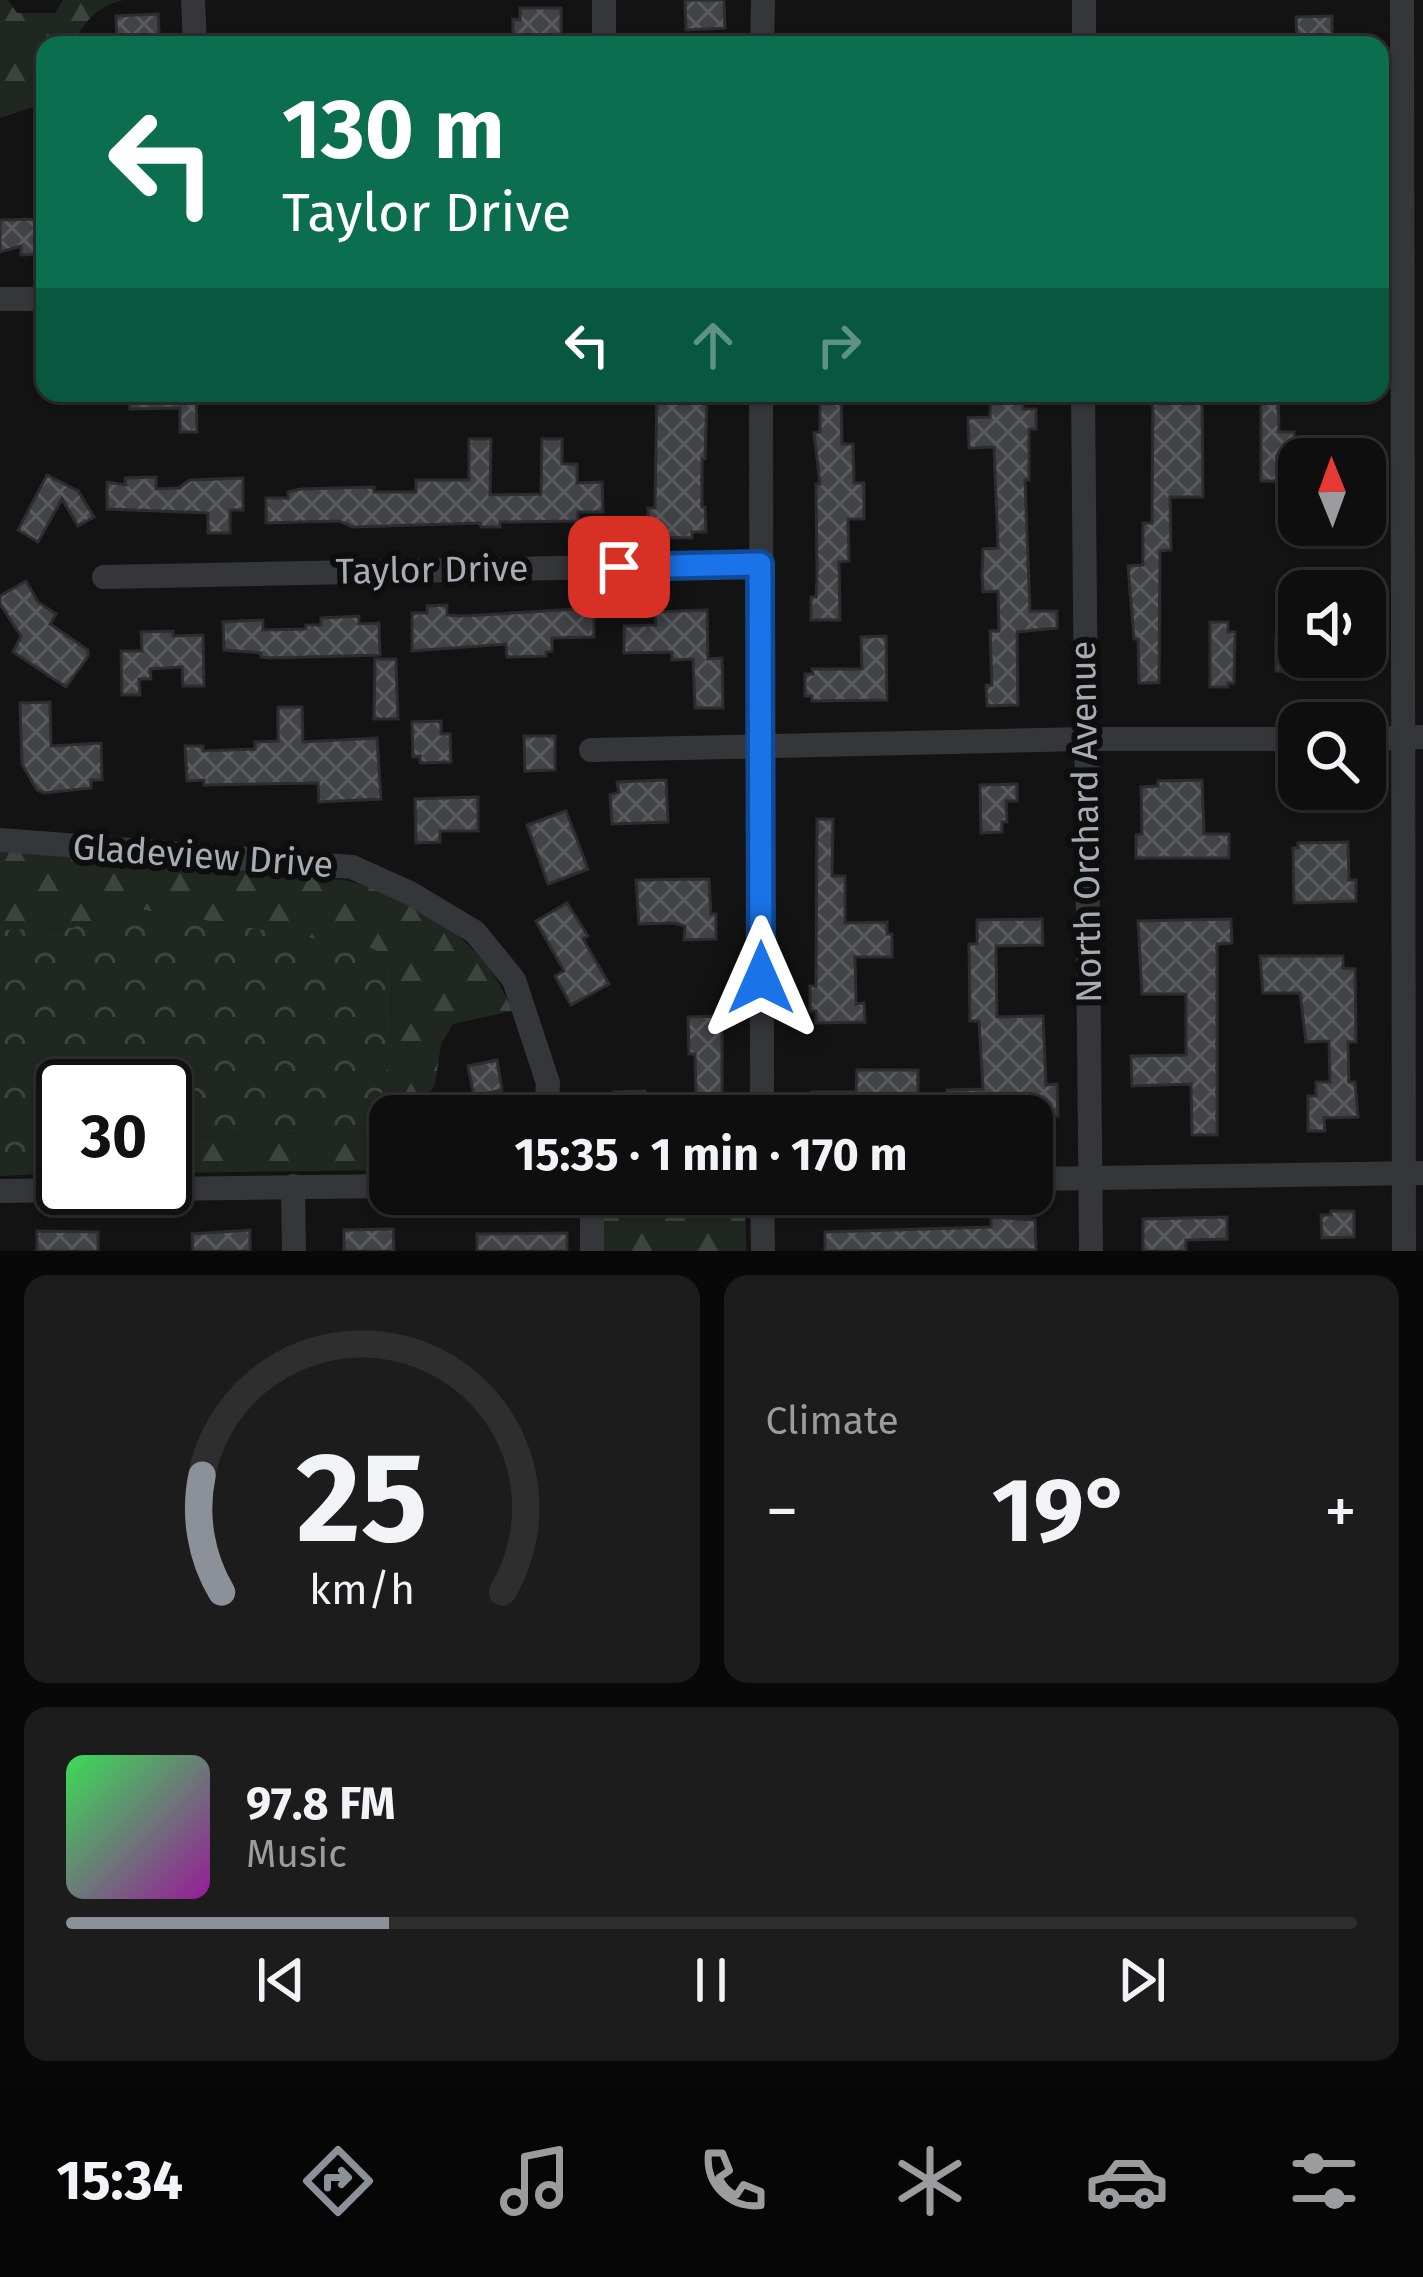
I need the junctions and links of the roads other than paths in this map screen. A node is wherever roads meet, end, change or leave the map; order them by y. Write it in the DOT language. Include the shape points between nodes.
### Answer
graph roads {
  1 [pos="193,0"];
  2 [pos="604,0"];
  3 [pos="763,0"];
  4 [pos="1084,0"];
  5 [pos="1402,0"];
  6 [pos="195,36"];
  7 [pos="604,36"];
  8 [pos="762,36"];
  9 [pos="1084,36"];
  10 [pos="36,298"];
  11 [pos="0,299"];
  12 [pos="761,402"];
  13 [pos="1083,402"];
  14 [pos="760,564"];
  15 [pos="104,577"];
  16 [pos="1413,738"];
  17 [pos="1085,739"];
  18 [pos="1278,739"];
  19 [pos="760,747"];
  20 [pos="591,750"];
  21 [pos="0,841"];
  22 [pos="548,1095"];
  23 [pos="762,1095"];
  24 [pos="1414,1173"];
  25 [pos="1090,1178"];
  26 [pos="1053,1179"];
  27 [pos="293,1186"];
  28 [pos="369,1186"];
  29 [pos="0,1191"];
  30 [pos="592,1215"];
  31 [pos="762,1215"];
  32 [pos="294,1251"];
  33 [pos="592,1251"];
  34 [pos="763,1251"];
  35 [pos="1091,1251"];
  36 [pos="1404,1251"];
  1 -- 6 [label="street"];
  2 -- 7 [label="street"];
  3 -- 8 [label="street"];
  4 -- 9 [label="street"];
  5 -- 16 [label="street"];
  10 -- 11 [label="street"];
  12 -- 14 [label="street"];
  13 -- 17 [label="street, North Orchard Avenue"];
  14 -- 15 [label="street, Taylor Drive"];
  14 -- 19 [label="street"];
  16 -- 24 [label="street"];
  17 -- 18 [label="street"];
  17 -- 19 [label="street"];
  17 -- 25 [label="street, North Orchard Avenue"];
  19 -- 20 [label="street"];
  19 -- 23 [label="street"];
  21 -- 22 [label="street, Gladeview Drive" via="352,867 410,893 475,932 514,980"];
  24 -- 25 [label="street"];
  24 -- 36 [label="street"];
  25 -- 26 [label="street"];
  25 -- 35 [label="street, North Orchard Avenue"];
  27 -- 28 [label="street"];
  27 -- 29 [label="street"];
  27 -- 32 [label="street"];
  30 -- 33 [label="street"];
  31 -- 34 [label="street"];
}
